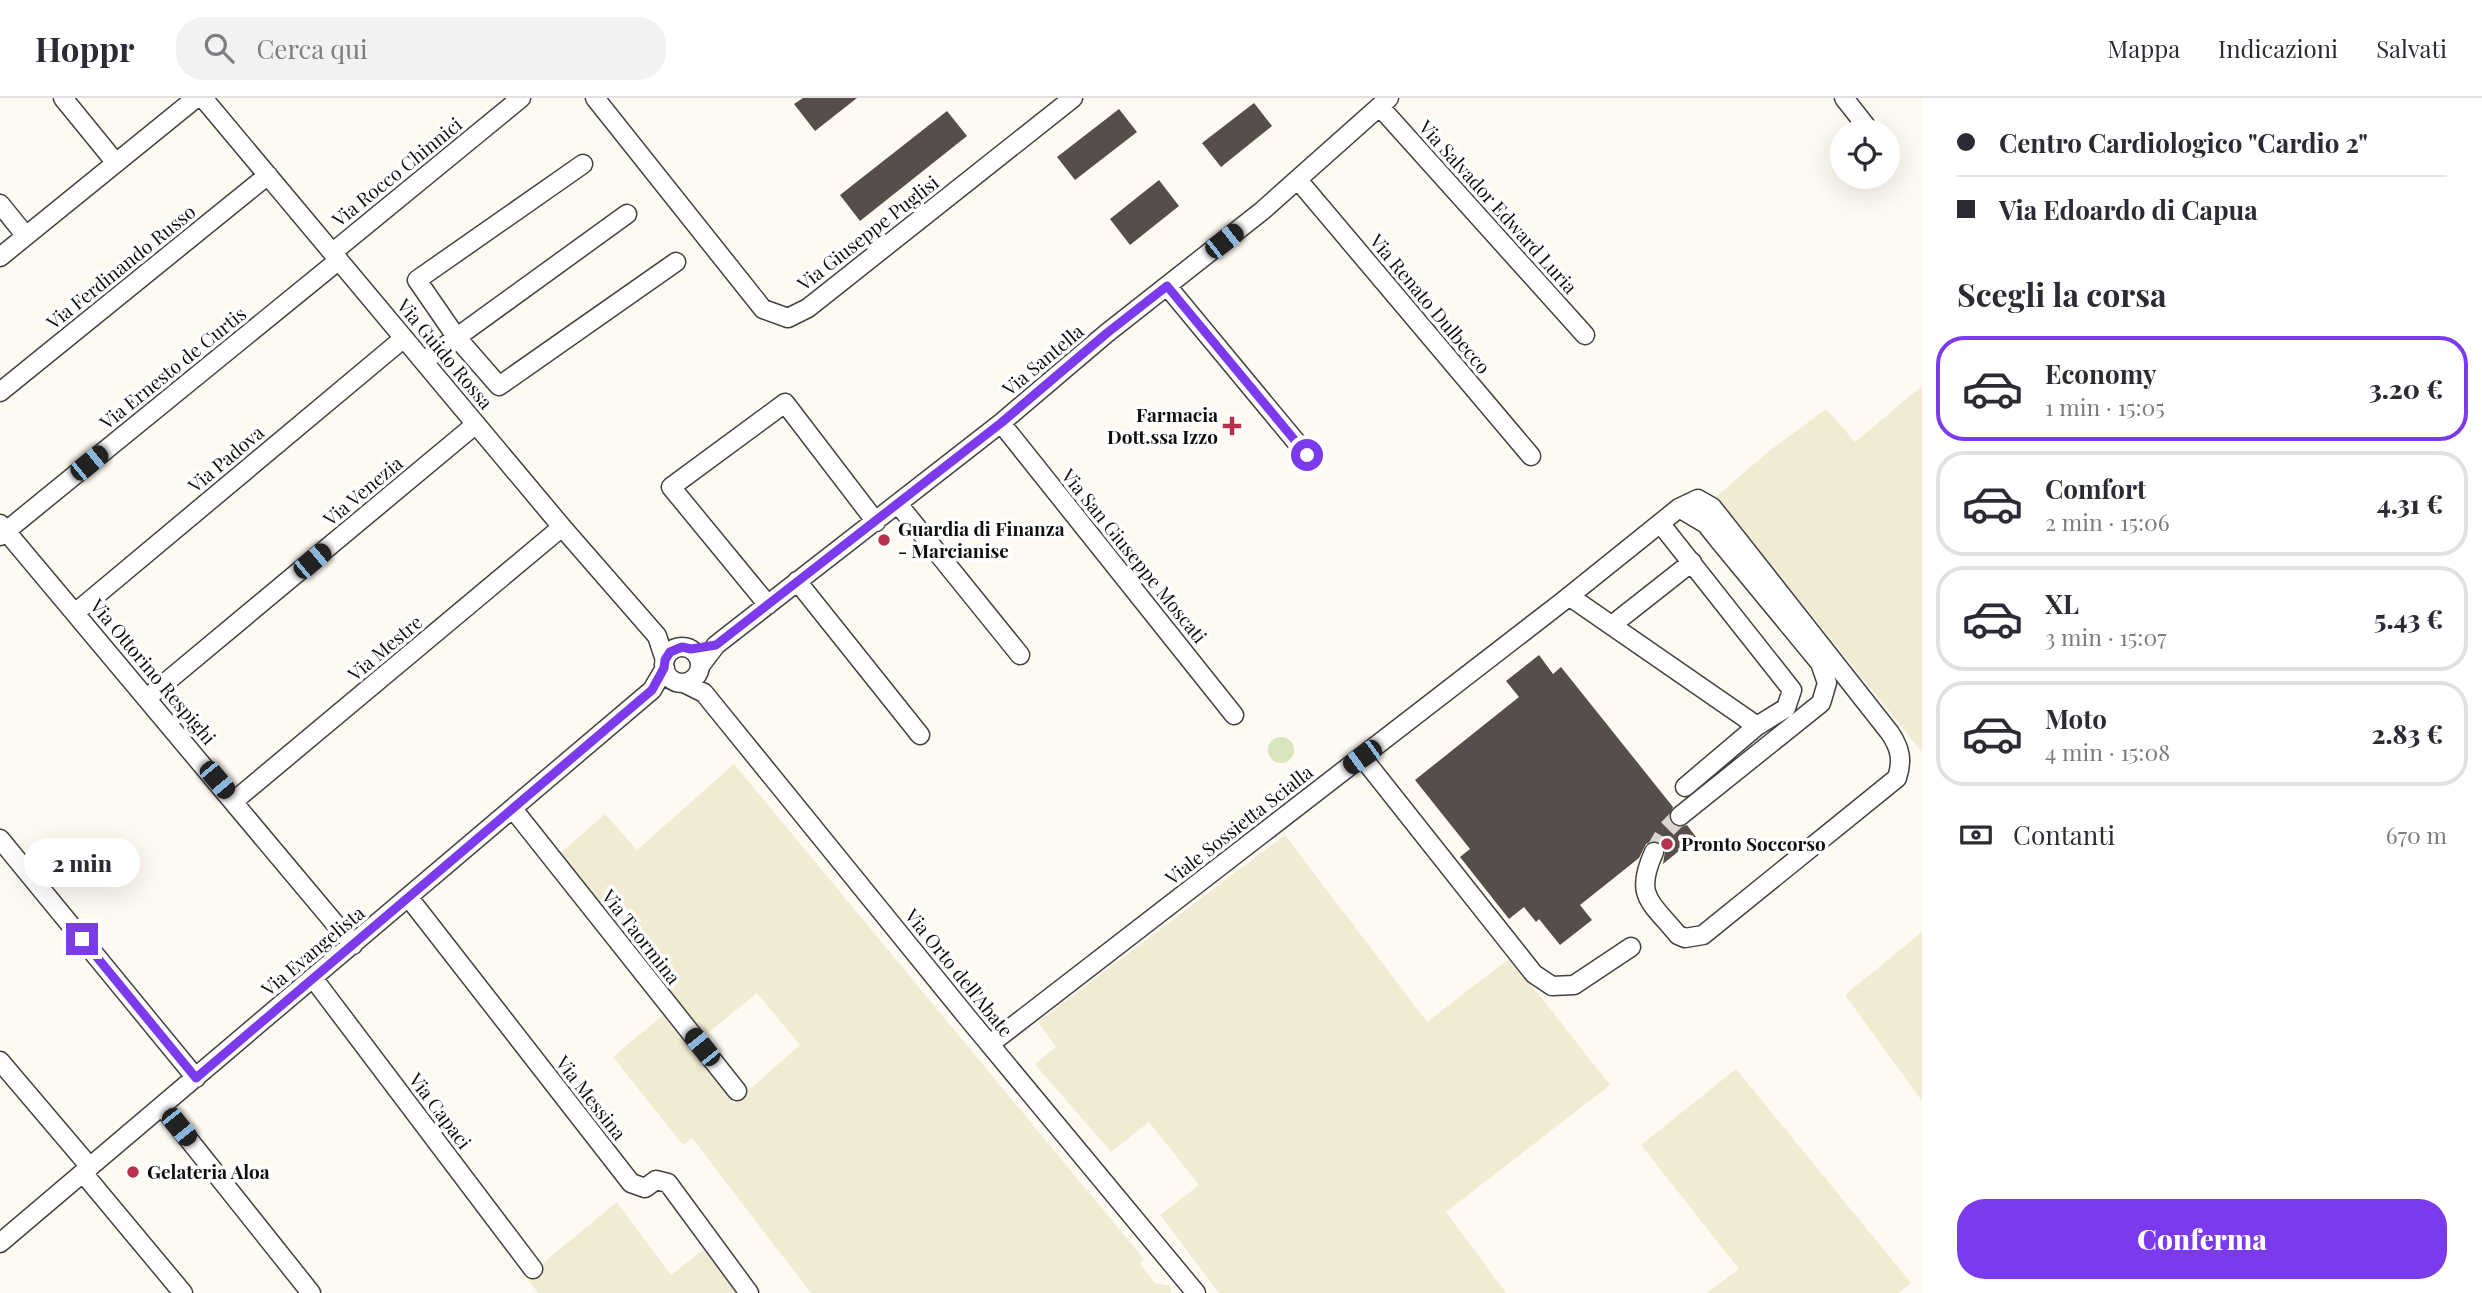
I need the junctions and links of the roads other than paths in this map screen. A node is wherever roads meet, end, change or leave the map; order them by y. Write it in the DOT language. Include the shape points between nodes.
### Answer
graph roads {
  1 [pos="63,98"];
  2 [pos="196,98"];
  3 [pos="203,98"];
  4 [pos="521,98"];
  5 [pos="594,98"];
  6 [pos="1073,98"];
  7 [pos="1844,98"];
  8 [pos="1384,102"];
  9 [pos="1860,119"];
  10 [pos="116,163"];
  11 [pos="583,164"];
  12 [pos="268,176"];
  13 [pos="1298,180"];
  14 [pos="0,204"];
  15 [pos="627,215"];
  16 [pos="26,236"];
  17 [pos="336,256"];
  18 [pos="0,257"];
  19 [pos="676,262"];
  20 [pos="1167,286"];
  21 [pos="1585,335"];
  22 [pos="404,338"];
  23 [pos="457,338"];
  24 [pos="424,362"];
  25 [pos="0,392"];
  26 [pos="1001,423"];
  27 [pos="476,424"];
  28 [pos="1307,455"];
  29 [pos="1531,456"];
  30 [pos="898,504"];
  31 [pos="1679,508"];
  32 [pos="876,522"];
  33 [pos="1660,523"];
  34 [pos="562,527"];
  35 [pos="2,530"];
  36 [pos="1692,562"];
  37 [pos="797,581"];
  38 [pos="1569,596"];
  39 [pos="768,605"];
  40 [pos="75,613"];
  41 [pos="1612,625"];
  42 [pos="657,636"];
  43 [pos="716,645"];
  44 [pos="686,648"];
  45 [pos="1020,655"];
  46 [pos="700,669"];
  47 [pos="672,673"];
  48 [pos="704,693"];
  49 [pos="147,698"];
  50 [pos="1234,715"];
  51 [pos="1757,726"];
  52 [pos="920,735"];
  53 [pos="1362,757"];
  54 [pos="1685,786"];
  55 [pos="234,801"];
  56 [pos="513,809"];
  57 [pos="1680,817"];
  58 [pos="0,839"];
  59 [pos="1654,852"];
  60 [pos="409,898"];
  61 [pos="353,945"];
  62 [pos="1631,947"];
  63 [pos="313,978"];
  64 [pos="990,1044"];
  65 [pos="0,1061"];
  66 [pos="196,1078"];
  67 [pos="737,1091"];
  68 [pos="162,1106"];
  69 [pos="87,1170"];
  70 [pos="0,1244"];
  71 [pos="533,1269"];
  72 [pos="1185,1286"];
  73 [pos="183,1293"];
  74 [pos="311,1293"];
  75 [pos="749,1293"];
  76 [pos="1196,1293"];
  1 -- 10 [label="street"];
  2 -- 10 [label="street"];
  3 -- 12 [label="street, Via Guido Rossa"];
  4 -- 17 [label="street, Via Rocco Chinnici"];
  5 -- 6 [label="street, Via Giuseppe Puglisi" via="763,309 788,317 808,307"];
  7 -- 9 [label="street"];
  8 -- 13 [label="street, Via Santella"];
  8 -- 21 [label="street, Via Salvador Edward Luria"];
  10 -- 16 [label="street"];
  11 -- 23 [label="street" via="417,280"];
  12 -- 17 [label="street, Via Guido Rossa"];
  12 -- 25 [label="street, Via Ferdinando Russo"];
  13 -- 20 [label="street, Via Santella"];
  13 -- 29 [label="street, Via Renato Dulbecco"];
  14 -- 16 [label="street"];
  15 -- 23 [label="street"];
  16 -- 18 [label="street"];
  17 -- 22 [label="street, Via Guido Rossa"];
  17 -- 35 [label="street, Via Ernesto de Curtis"];
  19 -- 23 [label="street" via="499,386"];
  20 -- 26 [label="street, Via Santella"];
  20 -- 28 [label="street"];
  22 -- 24 [label="street, Via Guido Rossa"];
  22 -- 40 [label="street, Via Padova"];
  23 -- 24 [label="street"];
  24 -- 27 [label="street, Via Guido Rossa"];
  26 -- 30 [label="street, Via Santella"];
  26 -- 50 [label="street, Via San Giuseppe Moscati"];
  27 -- 34 [label="street, Via Guido Rossa"];
  27 -- 49 [label="street, Via Venezia"];
  30 -- 32 [label="street, Via Santella"];
  30 -- 45 [label="street"];
  31 -- 33 [label="street, Viale Sossietta Scialla"];
  31 -- 57 [label="street" via="1706,524 1820,663 1827,683 1821,703"];
  31 -- 59 [label="street" via="1698,499 1712,508 1890,733 1901,755 1901,768 1897,778 1703,934 1678,935 1646,896 1644,878"];
  32 -- 37 [label="street, Via Santella"];
  32 -- 39 [label="street" via="785,403 671,487"];
  33 -- 36 [label="street"];
  33 -- 38 [label="street, Viale Sossietta Scialla"];
  34 -- 42 [label="street, Via Guido Rossa"];
  34 -- 55 [label="street, Via Mestre"];
  35 -- 40 [label="street, Via Ottorino Respighi"];
  36 -- 41 [label="street"];
  36 -- 51 [label="street" via="1792,690 1786,708"];
  37 -- 39 [label="street, Via Santella"];
  37 -- 52 [label="street"];
  38 -- 41 [label="street"];
  38 -- 53 [label="street, Viale Sossietta Scialla"];
  39 -- 43 [label="street, Via Santella"];
  40 -- 49 [label="street, Via Ottorino Respighi"];
  41 -- 51 [label="street"];
  42 -- 44 [label="street, Via Guido Rossa"];
  42 -- 47 [label="street, Via Guido Rossa"];
  43 -- 44 [label="street, Via Santella"];
  43 -- 46 [label="street, Via Santella"];
  44 -- 46 [label="street" via="698,656"];
  44 -- 47 [label="street" via="670,652"];
  46 -- 47 [label="street" via="693,680"];
  46 -- 48 [label="street, Via Orto dell'Abate"];
  47 -- 48 [label="street, Via Orto dell'Abate"];
  47 -- 56 [label="street, Via Evangelista"];
  48 -- 64 [label="street, Via Orto dell'Abate"];
  49 -- 55 [label="street, Via Ottorino Respighi"];
  51 -- 54 [label="street"];
  53 -- 62 [label="street" via="1534,974 1552,986 1574,985"];
  53 -- 64 [label="street, Viale Sossietta Scialla"];
  55 -- 61 [label="street, Via Ottorino Respighi"];
  56 -- 60 [label="street, Via Evangelista"];
  56 -- 67 [label="street, Via Taormina"];
  58 -- 66 [label="street"];
  60 -- 61 [label="street, Via Evangelista"];
  60 -- 75 [label="street, Via Messina" via="631,1183 645,1188 656,1181 668,1183"];
  61 -- 63 [label="street, Via Evangelista"];
  63 -- 66 [label="street, Via Evangelista"];
  63 -- 71 [label="street, Via Capaci"];
  64 -- 72 [label="street, Via Orto dell'Abate"];
  65 -- 69 [label="street"];
  66 -- 68 [label="street, Via Evangelista"];
  68 -- 69 [label="street, Via Evangelista"];
  68 -- 74 [label="street"];
  69 -- 70 [label="street, Via Evangelista"];
  69 -- 73 [label="street"];
  72 -- 76 [label="street, Via Orto dell'Abate"];
}
